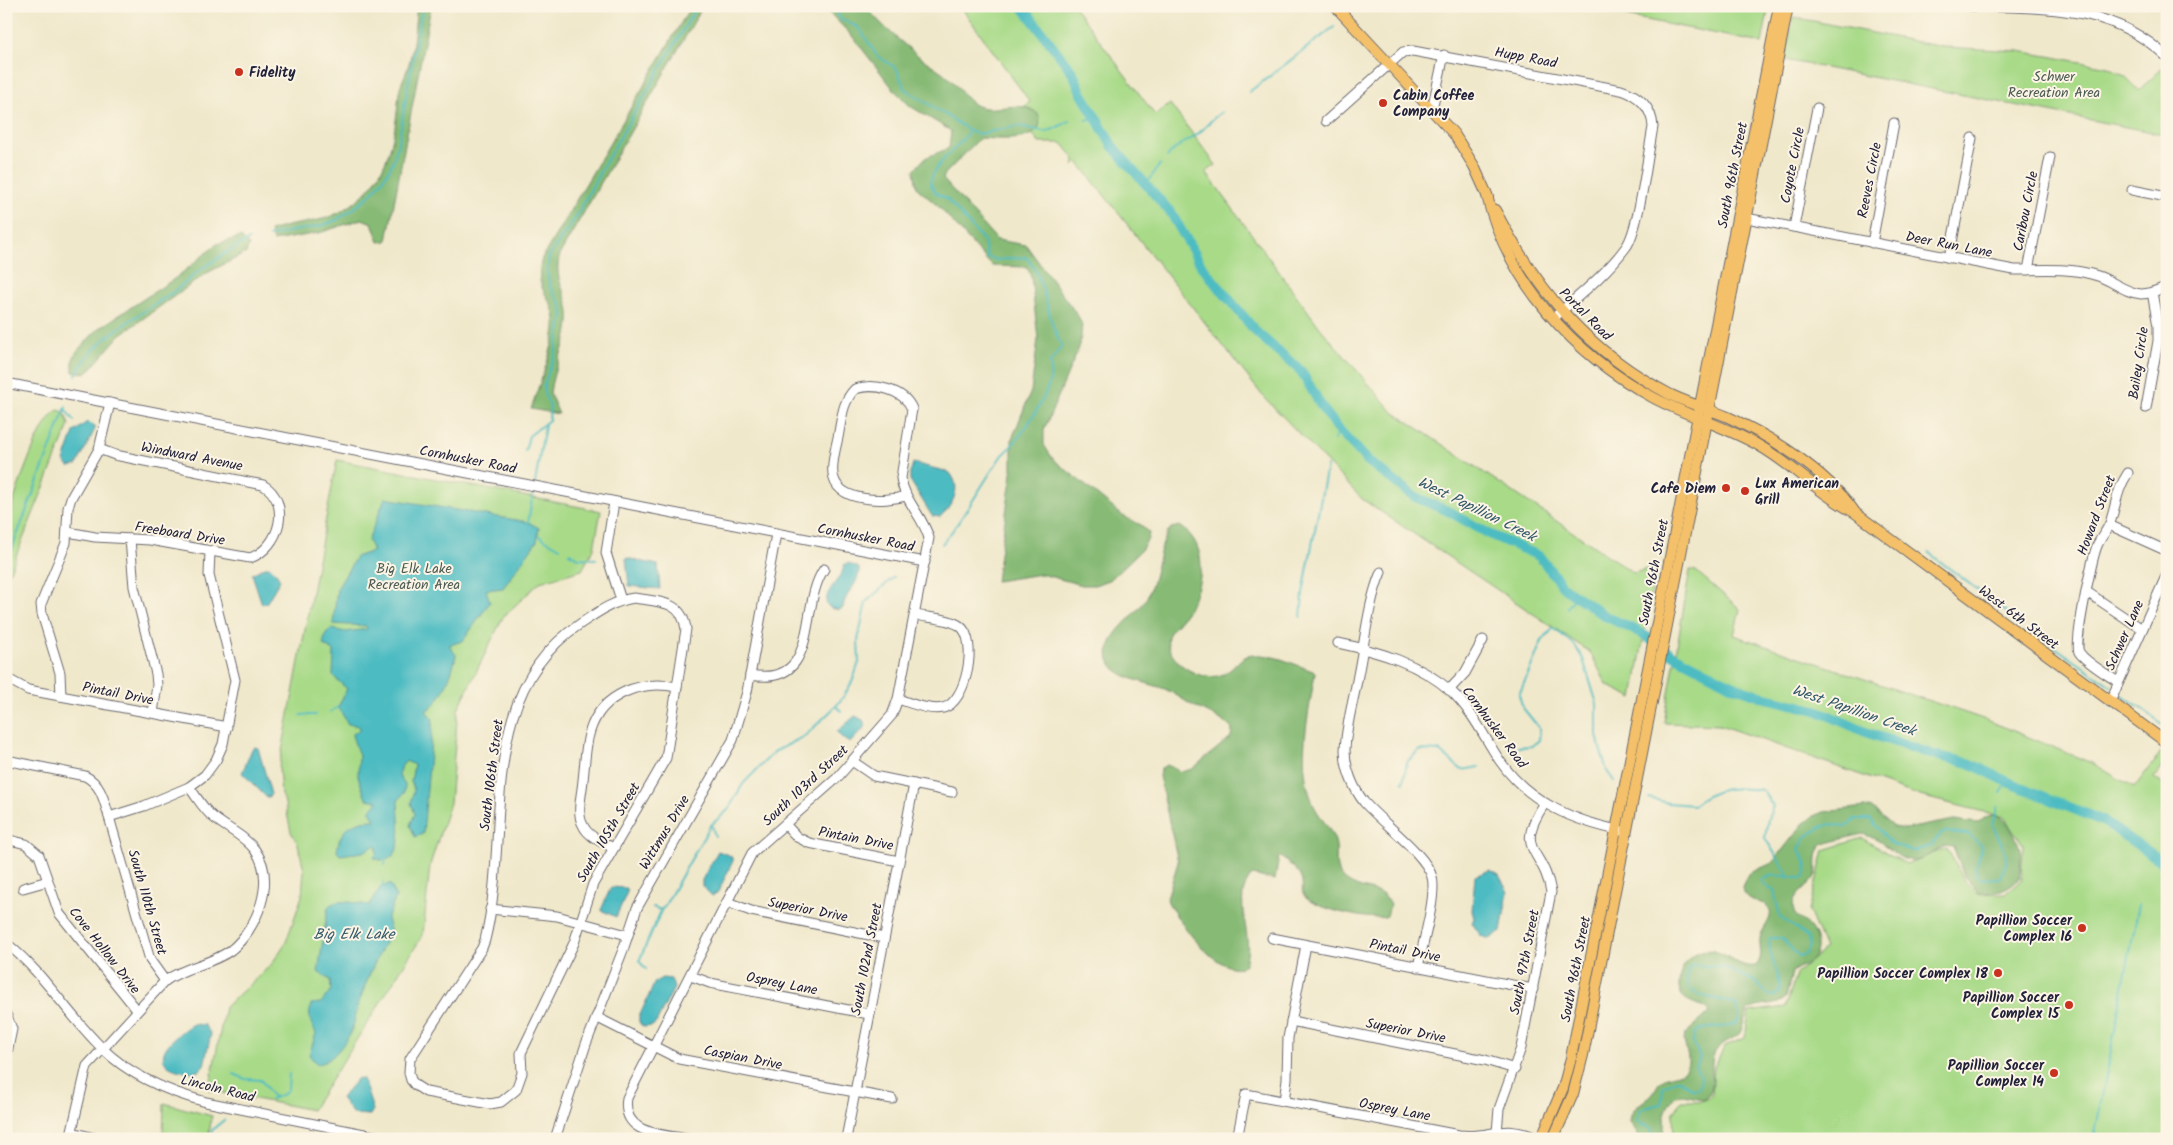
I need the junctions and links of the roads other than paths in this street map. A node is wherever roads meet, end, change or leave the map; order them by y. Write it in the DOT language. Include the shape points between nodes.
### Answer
graph roads {
  1 [pos="1336,6"];
  2 [pos="1779,6"];
  3 [pos="1788,6"];
  4 [pos="1970,6"];
  5 [pos="1444,55"];
  6 [pos="2167,58"];
  7 [pos="1390,63"];
  8 [pos="1817,108"];
  9 [pos="1432,109"];
  10 [pos="1326,120"];
  11 [pos="1894,123"];
  12 [pos="1972,138"];
  13 [pos="2050,157"];
  14 [pos="2132,190"];
  15 [pos="2167,197"];
  16 [pos="1743,217"];
  17 [pos="1794,227"];
  18 [pos="1872,243"];
  19 [pos="1949,258"];
  20 [pos="2028,270"];
  21 [pos="2167,286"];
  22 [pos="2152,292"];
  23 [pos="1558,315"];
  24 [pos="6,383"];
  25 [pos="110,403"];
  26 [pos="2146,408"];
  27 [pos="1704,414"];
  28 [pos="99,449"];
  29 [pos="2128,473"];
  30 [pos="906,496"];
  31 [pos="614,502"];
  32 [pos="2109,525"];
  33 [pos="68,532"];
  34 [pos="776,534"];
  35 [pos="130,539"];
  36 [pos="2167,551"];
  37 [pos="210,552"];
  38 [pos="258,556"];
  39 [pos="925,562"];
  40 [pos="824,569"];
  41 [pos="1382,572"];
  42 [pos="2167,574"];
  43 [pos="2165,583"];
  44 [pos="2087,592"];
  45 [pos="621,600"];
  46 [pos="916,615"];
  47 [pos="2142,629"];
  48 [pos="1483,640"];
  49 [pos="1338,643"];
  50 [pos="1364,648"];
  51 [pos="750,675"];
  52 [pos="6,678"];
  53 [pos="2118,682"];
  54 [pos="676,688"];
  55 [pos="1449,690"];
  56 [pos="61,696"];
  57 [pos="898,699"];
  58 [pos="2110,702"];
  59 [pos="153,713"];
  60 [pos="227,727"];
  61 [pos="2167,743"];
  62 [pos="6,760"];
  63 [pos="852,761"];
  64 [pos="914,784"];
  65 [pos="189,787"];
  66 [pos="952,792"];
  67 [pos="1545,803"];
  68 [pos="109,817"];
  69 [pos="785,824"];
  70 [pos="1622,831"];
  71 [pos="6,839"];
  72 [pos="613,848"];
  73 [pos="899,861"];
  74 [pos="48,881"];
  75 [pos="23,888"];
  76 [pos="727,902"];
  77 [pos="490,909"];
  78 [pos="579,922"];
  79 [pos="627,935"];
  80 [pos="884,938"];
  81 [pos="1272,938"];
  82 [pos="6,943"];
  83 [pos="1306,945"];
  84 [pos="1418,967"];
  85 [pos="691,976"];
  86 [pos="165,981"];
  87 [pos="1532,989"];
  88 [pos="137,1010"];
  89 [pos="6,1014"];
  90 [pos="869,1014"];
  91 [pos="596,1017"];
  92 [pos="1291,1021"];
  93 [pos="655,1046"];
  94 [pos="102,1049"];
  95 [pos="6,1058"];
  96 [pos="1515,1069"];
  97 [pos="854,1092"];
  98 [pos="892,1099"];
  99 [pos="1284,1101"];
  100 [pos="501,1102"];
  101 [pos="1497,1132"];
  102 [pos="1442,1135"];
  103 [pos="71,1136"];
  104 [pos="98,1139"];
  105 [pos="389,1139"];
  106 [pos="555,1139"];
  107 [pos="688,1139"];
  108 [pos="846,1139"];
  109 [pos="1237,1139"];
  110 [pos="1540,1139"];
  111 [pos="1553,1139"];
  1 -- 7 [label="main road, Portal Road"];
  2 -- 16 [label="main road, South 96th Street"];
  3 -- 16 [label="main road, South 96th Street"];
  4 -- 6 [label="street" via="2062,10 2097,16 2135,32"];
  5 -- 7 [label="street, Hupp Road" via="1403,52"];
  5 -- 9 [label="street"];
  5 -- 23 [label="street, Hupp Road" via="1621,90 1635,96 1650,115 1653,127 1634,230 1627,246"];
  7 -- 9 [label="main road, Portal Road"];
  7 -- 10 [label="street, Hupp Road"];
  8 -- 17 [label="street, Coyote Circle"];
  9 -- 23 [label="main road, Portal Road" via="1464,149 1523,260"];
  11 -- 18 [label="street, Reeves Circle"];
  12 -- 19 [label="street"];
  13 -- 20 [label="street, Caribou Circle"];
  14 -- 15 [label="street"];
  16 -- 17 [label="street, Deer Run Lane"];
  16 -- 27 [label="main road, South 96th Street"];
  17 -- 18 [label="street, Deer Run Lane"];
  18 -- 19 [label="street, Deer Run Lane"];
  19 -- 20 [label="street, Deer Run Lane"];
  20 -- 22 [label="street, Deer Run Lane" via="2072,271 2098,276 2133,293"];
  21 -- 22 [label="street"];
  22 -- 26 [label="street, Bailey Circle" via="2158,341"];
  23 -- 27 [label="main road, Portal Road" via="1632,372"];
  24 -- 25 [label="street, Cornhusker Road"];
  25 -- 28 [label="street"];
  25 -- 31 [label="street, Cornhusker Road"];
  27 -- 58 [label="main road, West 6th Street" via="1743,425 1788,451 1846,500 1854,512"];
  27 -- 70 [label="main road, South 96th Street" via="1670,611"];
  27 -- 70 [label="main road, South 96th Street" via="1660,604"];
  28 -- 33 [label="street" via="71,498"];
  28 -- 38 [label="street, Windward Avenue" via="263,485 276,497 280,514 271,544"];
  29 -- 32 [label="street, Howard Street" via="2119,488"];
  30 -- 30 [label="street, South 103rd Street" via="901,478 912,409 907,399 897,392 868,386 855,389 844,405 833,468 836,483 847,494 876,500"];
  30 -- 39 [label="street, South 103rd Street" via="926,525 929,538"];
  31 -- 34 [label="street, Cornhusker Road"];
  31 -- 45 [label="street" via="606,553"];
  32 -- 36 [label="street"];
  32 -- 44 [label="street, Howard Street" via="2096,548"];
  33 -- 35 [label="street, Freeboard Drive"];
  33 -- 56 [label="street" via="41,604 60,673"];
  34 -- 39 [label="street, Cornhusker Road"];
  34 -- 51 [label="street, Wittmus Drive"];
  35 -- 37 [label="street, Freeboard Drive"];
  35 -- 59 [label="street" via="134,587 156,674"];
  37 -- 38 [label="street, Freeboard Drive" via="242,558"];
  37 -- 60 [label="street" via="208,575 235,680"];
  39 -- 46 [label="street, South 103rd Street"];
  40 -- 51 [label="street" via="816,580 804,642 796,662 788,670 772,677"];
  41 -- 50 [label="street" via="1377,582"];
  42 -- 43 [label="street, Schwer Lane"];
  43 -- 47 [label="street, Schwer Lane"];
  44 -- 47 [label="street"];
  44 -- 53 [label="street, Howard Street" via="2078,651"];
  45 -- 54 [label="street, South 105th Street" via="634,598 672,605 685,619"];
  45 -- 77 [label="street, South 106th Street" via="558,641 534,668 520,695 508,734"];
  46 -- 57 [label="street, South 103rd Street"];
  46 -- 57 [label="street" via="950,621 965,631 970,641 962,689 952,705 936,709"];
  47 -- 53 [label="street, Schwer Lane"];
  48 -- 55 [label="street" via="1465,673"];
  49 -- 50 [label="street, Cornhusker Road"];
  50 -- 55 [label="street, Cornhusker Road" via="1400,660"];
  50 -- 84 [label="street" via="1347,734 1346,761 1363,801 1424,862 1432,875 1433,890"];
  51 -- 79 [label="street, Wittmus Drive" via="733,740 648,885"];
  52 -- 56 [label="street, Pintail Drive" via="28,690"];
  53 -- 58 [label="street, Schwer Lane"];
  54 -- 72 [label="street, South 105th Street" via="666,758"];
  54 -- 72 [label="street" via="648,685 624,692 604,706 594,721 587,742 580,818 592,836"];
  55 -- 67 [label="street, Cornhusker Road" via="1479,725 1511,775"];
  56 -- 59 [label="street, Pintail Drive"];
  57 -- 63 [label="street, South 103rd Street" via="884,726"];
  58 -- 61 [label="main road, West 6th Street"];
  59 -- 60 [label="street, Pintail Drive"];
  60 -- 65 [label="street" via="216,760"];
  62 -- 68 [label="street" via="85,776 100,789"];
  63 -- 64 [label="street" via="870,775"];
  63 -- 69 [label="street, South 103rd Street"];
  64 -- 66 [label="street"];
  64 -- 73 [label="street, South 102nd Street"];
  65 -- 68 [label="street"];
  65 -- 86 [label="street" via="208,813 257,852 264,885 258,914 241,941 229,951 180,971"];
  67 -- 70 [label="street, Cornhusker Road" via="1576,820"];
  67 -- 87 [label="street, South 97th Street" via="1531,826 1529,838 1532,852 1549,879 1551,892"];
  68 -- 86 [label="street, South 110th Street" via="150,960"];
  69 -- 73 [label="street, Pintain Drive" via="797,837 809,843"];
  69 -- 76 [label="street, South 103rd Street" via="752,854"];
  70 -- 110 [label="main road, South 96th Street" via="1571,1058 1563,1088"];
  70 -- 111 [label="main road, South 96th Street" via="1583,1055 1573,1094"];
  71 -- 74 [label="street, Cove Hollow Drive" via="24,843 37,852"];
  72 -- 78 [label="street, South 105th Street" via="593,884"];
  73 -- 80 [label="street, South 102nd Street"];
  74 -- 75 [label="street"];
  74 -- 88 [label="street, Cove Hollow Drive" via="59,913"];
  76 -- 80 [label="street, Superior Drive" via="751,912"];
  76 -- 85 [label="street, South 103rd Street"];
  77 -- 78 [label="street" via="557,916"];
  77 -- 100 [label="street, South 106th Street" via="482,948 413,1053 409,1066 411,1080 426,1092 490,1104"];
  78 -- 79 [label="street"];
  78 -- 100 [label="street, South 105th Street" via="574,943 521,1053 520,1083"];
  79 -- 91 [label="street, Wittmus Drive"];
  80 -- 90 [label="street, South 102nd Street"];
  81 -- 83 [label="street, Pintail Drive"];
  82 -- 94 [label="street, Lincoln Road" via="37,971"];
  83 -- 84 [label="street, Pintail Drive"];
  83 -- 92 [label="street"];
  84 -- 87 [label="street, Pintail Drive"];
  85 -- 90 [label="street, Osprey Lane" via="710,983"];
  85 -- 93 [label="street, South 103rd Street"];
  86 -- 88 [label="street"];
  87 -- 96 [label="street, South 97th Street"];
  88 -- 94 [label="street"];
  89 -- 95 [label="street" via="12,1029"];
  90 -- 97 [label="street, South 102nd Street"];
  91 -- 93 [label="street, Caspian Drive"];
  91 -- 106 [label="street, Wittmus Drive"];
  92 -- 96 [label="street, Superior Drive"];
  92 -- 99 [label="street"];
  93 -- 97 [label="street, Caspian Drive" via="679,1059"];
  93 -- 107 [label="street, South 103rd Street" via="628,1098 629,1119 644,1130"];
  94 -- 103 [label="street" via="85,1071"];
  94 -- 105 [label="street, Lincoln Road" via="140,1077 193,1099"];
  96 -- 101 [label="street, South 97th Street" via="1499,1109"];
  97 -- 98 [label="street, Caspian Drive"];
  97 -- 108 [label="street, South 102nd Street"];
  99 -- 102 [label="street, Osprey Lane"];
  99 -- 109 [label="street, Osprey Lane" via="1246,1094"];
  101 -- 102 [label="street, Osprey Lane"];
  101 -- 110 [label="street, Osprey Lane" via="1515,1130"];
  103 -- 104 [label="street"];
}
